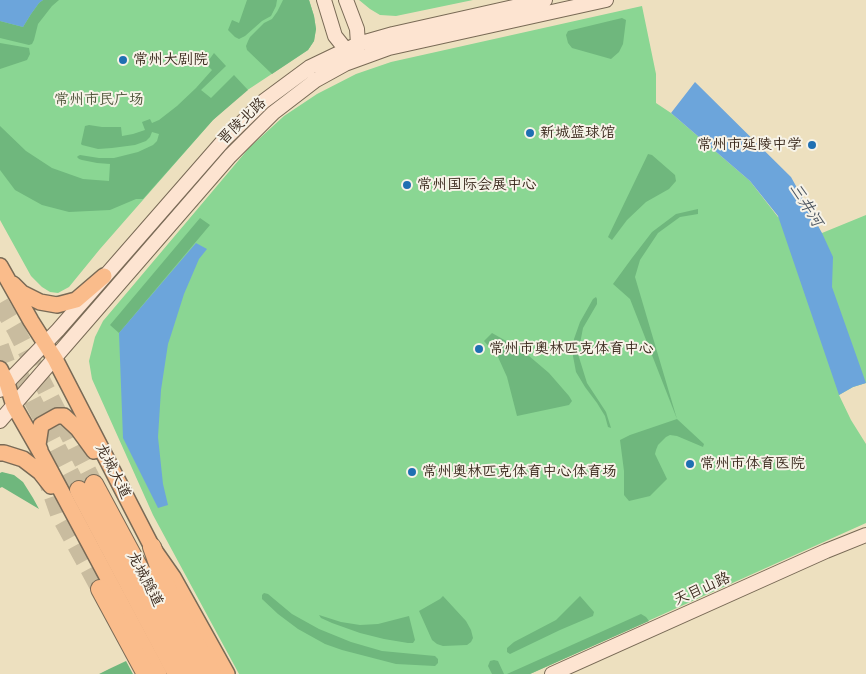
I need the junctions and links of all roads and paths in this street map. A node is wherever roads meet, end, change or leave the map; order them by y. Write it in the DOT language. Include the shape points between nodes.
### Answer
graph roads {
  1 [pos="544,0"];
  2 [pos="606,0"];
  3 [pos="348,3"];
  4 [pos="325,6"];
  5 [pos="353,52"];
  6 [pos="2,270"];
  7 [pos="104,276"];
  8 [pos="45,342"];
  9 [pos="55,358"];
  10 [pos="0,369"];
  11 [pos="3,386"];
  12 [pos="14,406"];
  13 [pos="0,421"];
  14 [pos="0,453"];
  15 [pos="42,455"];
  16 [pos="118,482"];
  17 [pos="73,513"];
  18 [pos="866,535"];
  19 [pos="152,547"];
  20 [pos="100,589"];
  21 [pos="146,674"];
  22 [pos="159,674"];
  23 [pos="177,674"];
  24 [pos="196,674"];
  25 [pos="212,674"];
  26 [pos="227,674"];
  27 [pos="552,674"];
  1 -- 5 [label="main road, 晋陵北路" via="393,34"];
  2 -- 5 [label="main road, 晋陵北路" via="389,48"];
  3 -- 4 [label="main road" via="345,16 336,18"];
  3 -- 5 [label="main road" via="357,29"];
  4 -- 5 [label="main road" via="334,36"];
  5 -- 7 [label="main road, 晋陵北路" via="310,67 264,101 224,140"];
  5 -- 9 [label="main road, 晋陵北路" via="345,64 316,80 273,113 230,156"];
  6 -- 7 [label="main road" via="22,293 40,302 57,305 76,300"];
  6 -- 8 [label="main road, 龙城大道"];
  7 -- 8 [label="main road, 晋陵北路"];
  8 -- 9 [label="main road, 龙城大道"];
  8 -- 11 [label="main road, 晋陵北路"];
  9 -- 12 [label="main road, 晋陵北路"];
  9 -- 16 [label="main road, 龙城大道"];
  10 -- 11 [label="main road"];
  11 -- 12 [label="main road"];
  12 -- 13 [label="main road, 晋陵北路"];
  12 -- 15 [label="main road"];
  14 -- 17 [label="main road" via="23,459 40,472"];
  15 -- 16 [label="main road" via="38,445 42,425 64,416 78,429"];
  15 -- 17 [label="main road"];
  16 -- 19 [label="main road, 龙城大道"];
  17 -- 22 [label="main road"];
  18 -- 27 [label="main road, 天目山路"];
  19 -- 25 [label="highway" via="169,594"];
  19 -- 26 [label="main road, 龙城大道" via="174,577"];
  20 -- 21 [label="highway"];
  23 -- 24 [label="highway, 龙城隧道" via="86,487"];
}
